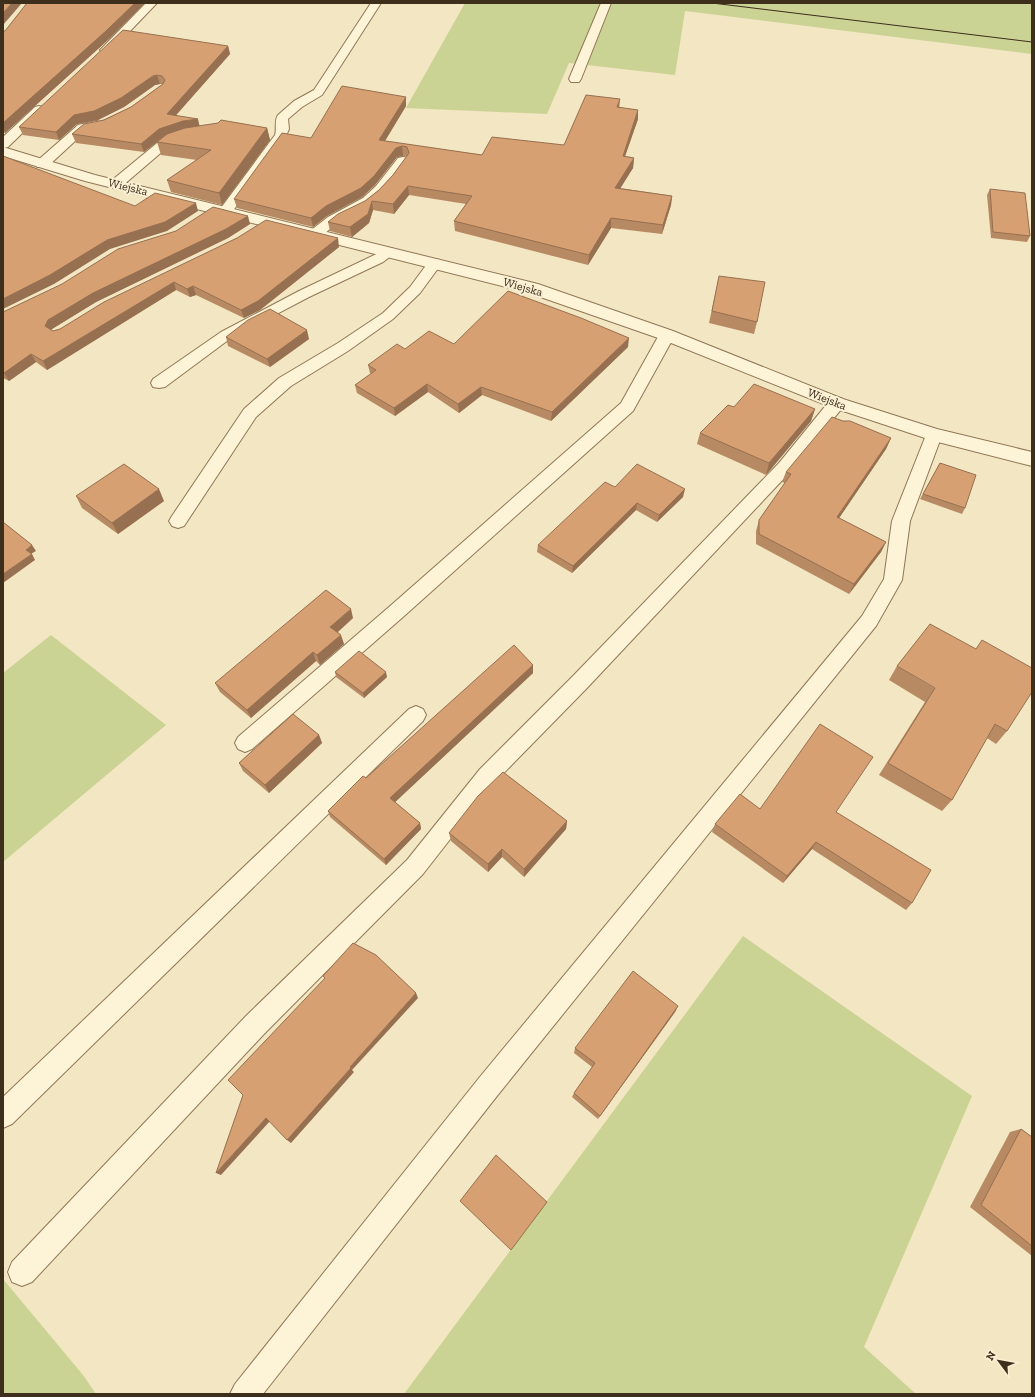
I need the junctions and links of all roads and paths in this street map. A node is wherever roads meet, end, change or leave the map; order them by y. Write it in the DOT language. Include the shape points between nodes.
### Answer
graph roads {
  1 [pos="152,3"];
  2 [pos="376,3"];
  3 [pos="606,3"];
  4 [pos="97,58"];
  5 [pos="575,79"];
  6 [pos="47,102"];
  7 [pos="109,121"];
  8 [pos="194,134"];
  9 [pos="3,144"];
  10 [pos="3,151"];
  11 [pos="403,161"];
  12 [pos="42,164"];
  13 [pos="116,184"];
  14 [pos="219,210"];
  15 [pos="196,220"];
  16 [pos="266,222"];
  17 [pos="247,234"];
  18 [pos="315,234"];
  19 [pos="389,252"];
  20 [pos="435,263"];
  21 [pos="667,335"];
  22 [pos="159,383"];
  23 [pos="837,403"];
  24 [pos="934,435"];
  25 [pos="1032,459"];
  26 [pos="178,521"];
  27 [pos="416,715"];
  28 [pos="245,743"];
  29 [pos="3,1115"];
  30 [pos="22,1272"];
  31 [pos="245,1394"];
  1 -- 4 [label="lane"];
  2 -- 14 [label="lane" via="318,92 282,118 281,135"];
  3 -- 5 [label="lane"];
  6 -- 9 [label="lane"];
  7 -- 12 [label="lane" via="82,128"];
  8 -- 13 [label="lane" via="166,142"];
  10 -- 12 [label="street, Wiejska"];
  11 -- 18 [label="lane" via="381,189 368,200 333,220"];
  12 -- 13 [label="street, Wiejska"];
  13 -- 14 [label="street, Wiejska"];
  14 -- 15 [label="lane"];
  14 -- 16 [label="street, Wiejska"];
  16 -- 17 [label="lane"];
  16 -- 18 [label="street, Wiejska"];
  18 -- 19 [label="street, Wiejska"];
  19 -- 20 [label="street, Wiejska"];
  19 -- 22 [label="lane" via="378,260 304,294 226,335"];
  20 -- 21 [label="street, Wiejska" via="532,288"];
  20 -- 26 [label="lane" via="415,290 388,316 285,382 250,413"];
  21 -- 23 [label="street, Wiejska"];
  21 -- 28 [label="lane" via="627,407"];
  23 -- 24 [label="street, Wiejska"];
  23 -- 30 [label="lane" via="785,467 488,776 415,867 255,1025"];
  24 -- 25 [label="street, Wiejska"];
  24 -- 31 [label="lane" via="901,521 893,580 869,620 492,1081"];
  27 -- 29 [label="lane"];
}
